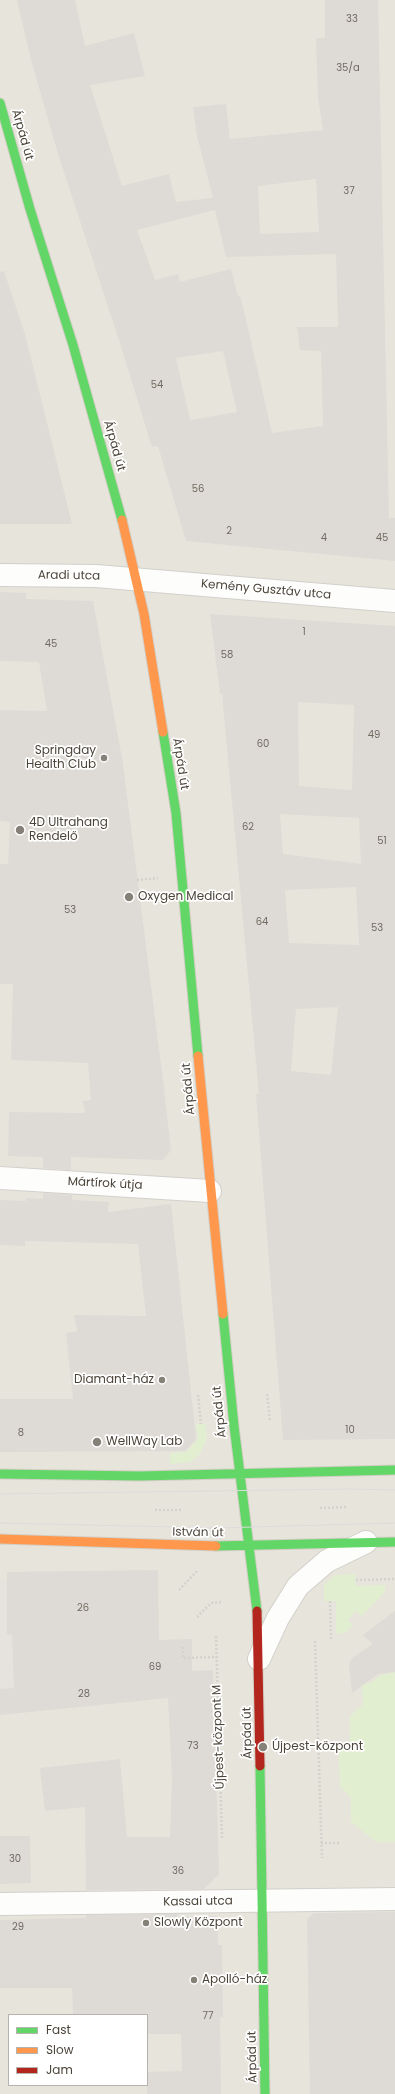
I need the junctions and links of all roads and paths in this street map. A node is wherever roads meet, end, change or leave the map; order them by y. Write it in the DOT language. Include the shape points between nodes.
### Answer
graph roads {
  1 [pos="0,103"];
  2 [pos="0,576"];
  3 [pos="137,579"];
  4 [pos="395,601"];
  5 [pos="0,1178"];
  6 [pos="210,1190"];
  7 [pos="267,1394"];
  8 [pos="198,1395"];
  9 [pos="270,1421"];
  10 [pos="201,1424"];
  11 [pos="395,1470"];
  12 [pos="0,1474"];
  13 [pos="240,1475"];
  14 [pos="347,1507"];
  15 [pos="320,1508"];
  16 [pos="155,1510"];
  17 [pos="182,1510"];
  18 [pos="0,1539"];
  19 [pos="366,1542"];
  20 [pos="395,1542"];
  21 [pos="251,1546"];
  22 [pos="198,1570"];
  23 [pos="394,1579"];
  24 [pos="356,1580"];
  25 [pos="179,1590"];
  26 [pos="330,1601"];
  27 [pos="221,1602"];
  28 [pos="197,1617"];
  29 [pos="216,1636"];
  30 [pos="315,1641"];
  31 [pos="331,1641"];
  32 [pos="183,1647"];
  33 [pos="217,1657"];
  34 [pos="259,1659"];
  35 [pos="222,1838"];
  36 [pos="321,1843"];
  37 [pos="340,1843"];
  38 [pos="322,1858"];
  39 [pos="395,1899"];
  40 [pos="263,1901"];
  41 [pos="0,1904"];
  42 [pos="265,2094"];
  1 -- 3 [label="main road, Árpád út" via="73,345"];
  2 -- 3 [label="street, Aradi utca" via="96,576"];
  3 -- 4 [label="street, Kemény Gusztáv utca"];
  3 -- 6 [label="main road, Árpád út" via="176,813"];
  5 -- 6 [label="street, Mártírok útja"];
  6 -- 13 [label="main road, Árpád út"];
  7 -- 9 [label="path"];
  8 -- 10 [label="path"];
  11 -- 13 [label="main road"];
  12 -- 13 [label="main road"];
  13 -- 21 [label="main road, Árpád út"];
  14 -- 15 [label="path"];
  16 -- 17 [label="path"];
  18 -- 21 [label="main road, István út"];
  19 -- 20 [label="main road, István út"];
  19 -- 21 [label="main road, István út"];
  19 -- 34 [label="street" via="327,1561 303,1581 278,1618"];
  21 -- 34 [label="main road, Árpád út" via="257,1600"];
  22 -- 25 [label="path"];
  23 -- 24 [label="path"];
  26 -- 31 [label="path"];
  27 -- 28 [label="path" via="211,1603"];
  29 -- 33 [label="path, Újpest-központ M"];
  30 -- 36 [label="path"];
  32 -- 33 [label="path" via="183,1658"];
  33 -- 35 [label="path, Újpest-központ M"];
  34 -- 40 [label="main road, Árpád út"];
  36 -- 37 [label="path"];
  36 -- 38 [label="path"];
  39 -- 40 [label="street, Kassai utca"];
  40 -- 41 [label="street, Kassai utca"];
  40 -- 42 [label="main road, Árpád út"];
}
